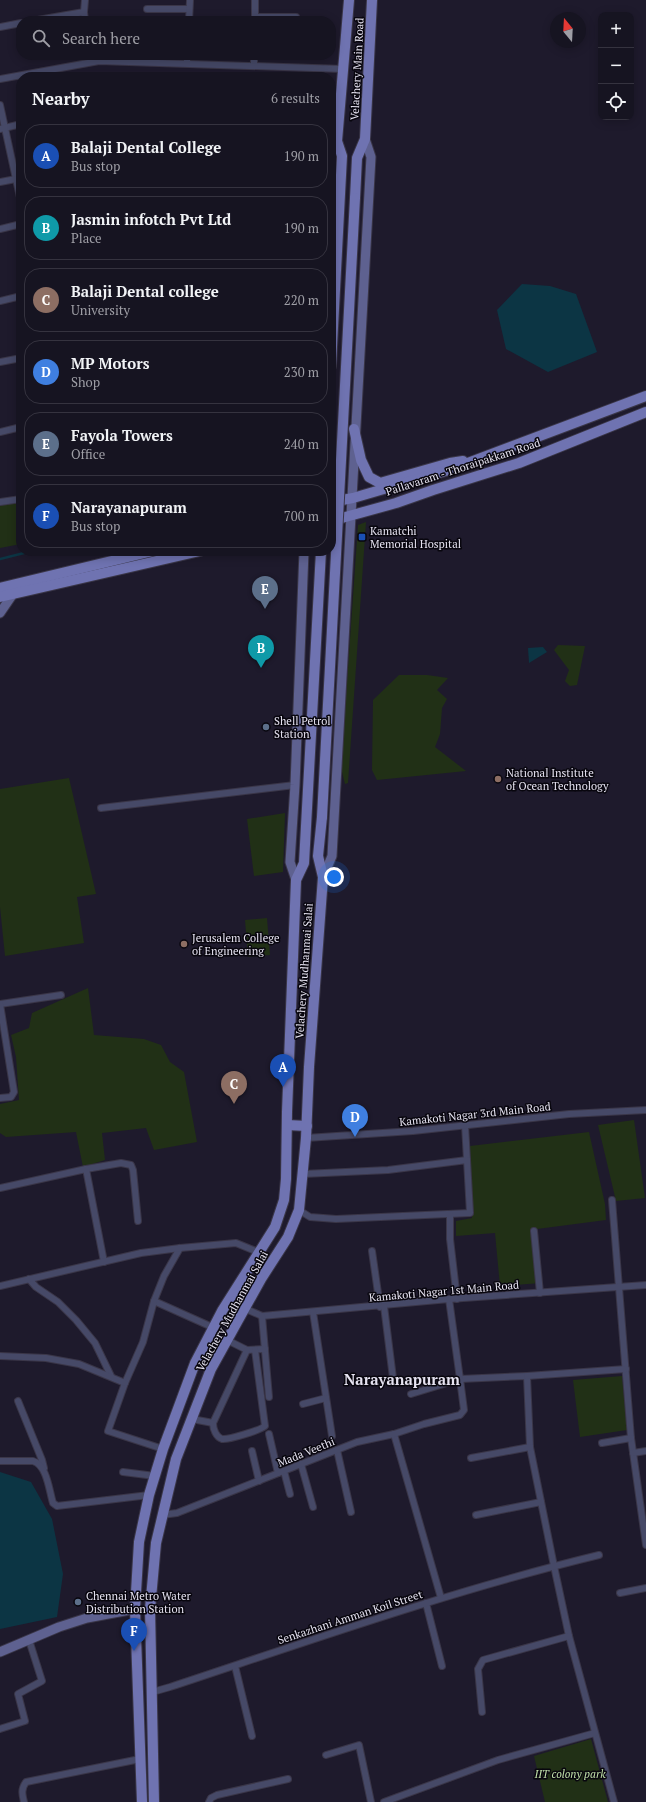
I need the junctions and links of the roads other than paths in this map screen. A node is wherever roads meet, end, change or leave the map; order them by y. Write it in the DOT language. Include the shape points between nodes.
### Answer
graph roads {
  1 [pos="85,0"];
  2 [pos="190,0"];
  3 [pos="255,0"];
  4 [pos="349,0"];
  5 [pos="372,0"];
  6 [pos="146,9"];
  7 [pos="189,9"];
  8 [pos="84,12"];
  9 [pos="61,16"];
  10 [pos="84,16"];
  11 [pos="189,16"];
  12 [pos="255,16"];
  13 [pos="16,24"];
  14 [pos="0,27"];
  15 [pos="187,60"];
  16 [pos="254,60"];
  17 [pos="90,62"];
  18 [pos="187,64"];
  19 [pos="254,65"];
  20 [pos="343,68"];
  21 [pos="37,72"];
  22 [pos="16,76"];
  23 [pos="0,79"];
  24 [pos="0,105"];
  25 [pos="336,112"];
  26 [pos="16,125"];
  27 [pos="3,129"];
  28 [pos="365,139"];
  29 [pos="336,148"];
  30 [pos="16,171"];
  31 [pos="16,178"];
  32 [pos="0,182"];
  33 [pos="16,225"];
  34 [pos="0,229"];
  35 [pos="336,272"];
  36 [pos="16,297"];
  37 [pos="0,301"];
  38 [pos="16,359"];
  39 [pos="0,362"];
  40 [pos="646,396"];
  41 [pos="646,412"];
  42 [pos="16,428"];
  43 [pos="354,429"];
  44 [pos="0,432"];
  45 [pos="427,473"];
  46 [pos="353,498"];
  47 [pos="16,500"];
  48 [pos="336,501"];
  49 [pos="0,502"];
  50 [pos="351,516"];
  51 [pos="336,520"];
  52 [pos="132,556"];
  53 [pos="178,556"];
  54 [pos="304,556"];
  55 [pos="321,556"];
  56 [pos="0,588"];
  57 [pos="13,594"];
  58 [pos="0,597"];
  59 [pos="0,613"];
  60 [pos="295,786"];
  61 [pos="101,808"];
  62 [pos="322,817"];
  63 [pos="323,877"];
  64 [pos="296,880"];
  65 [pos="61,995"];
  66 [pos="0,1004"];
  67 [pos="0,1098"];
  68 [pos="646,1110"];
  69 [pos="287,1125"];
  70 [pos="465,1125"];
  71 [pos="307,1126"];
  72 [pos="306,1138"];
  73 [pos="467,1160"];
  74 [pos="86,1169"];
  75 [pos="303,1174"];
  76 [pos="0,1188"];
  77 [pos="612,1200"];
  78 [pos="299,1210"];
  79 [pos="450,1214"];
  80 [pos="138,1220"];
  81 [pos="534,1231"];
  82 [pos="180,1248"];
  83 [pos="372,1251"];
  84 [pos="258,1252"];
  85 [pos="104,1262"];
  86 [pos="29,1279"];
  87 [pos="646,1285"];
  88 [pos="0,1286"];
  89 [pos="619,1288"];
  90 [pos="540,1293"];
  91 [pos="449,1299"];
  92 [pos="457,1299"];
  93 [pos="228,1301"];
  94 [pos="154,1302"];
  95 [pos="382,1306"];
  96 [pos="244,1309"];
  97 [pos="313,1312"];
  98 [pos="262,1316"];
  99 [pos="212,1327"];
  100 [pos="227,1340"];
  101 [pos="265,1349"];
  102 [pos="247,1350"];
  103 [pos="255,1350"];
  104 [pos="0,1356"];
  105 [pos="626,1369"];
  106 [pos="111,1376"];
  107 [pos="527,1376"];
  108 [pos="393,1378"];
  109 [pos="460,1379"];
  110 [pos="125,1383"];
  111 [pos="411,1394"];
  112 [pos="269,1397"];
  113 [pos="326,1398"];
  114 [pos="18,1401"];
  115 [pos="303,1404"];
  116 [pos="192,1419"];
  117 [pos="213,1423"];
  118 [pos="269,1434"];
  119 [pos="394,1434"];
  120 [pos="332,1436"];
  121 [pos="631,1438"];
  122 [pos="602,1443"];
  123 [pos="530,1447"];
  124 [pos="163,1449"];
  125 [pos="337,1450"];
  126 [pos="252,1451"];
  127 [pos="646,1451"];
  128 [pos="633,1453"];
  129 [pos="471,1458"];
  130 [pos="0,1461"];
  131 [pos="301,1464"];
  132 [pos="44,1472"];
  133 [pos="123,1472"];
  134 [pos="281,1472"];
  135 [pos="155,1476"];
  136 [pos="259,1481"];
  137 [pos="290,1494"];
  138 [pos="149,1495"];
  139 [pos="541,1502"];
  140 [pos="313,1507"];
  141 [pos="351,1512"];
  142 [pos="162,1515"];
  143 [pos="476,1515"];
  144 [pos="646,1545"];
  145 [pos="599,1555"];
  146 [pos="554,1566"];
  147 [pos="646,1588"];
  148 [pos="620,1593"];
  149 [pos="441,1598"];
  150 [pos="426,1603"];
  151 [pos="136,1609"];
  152 [pos="570,1636"];
  153 [pos="29,1640"];
  154 [pos="0,1652"];
  155 [pos="235,1666"];
  156 [pos="442,1666"];
  157 [pos="153,1690"];
  158 [pos="482,1712"];
  159 [pos="0,1729"];
  160 [pos="595,1733"];
  161 [pos="252,1736"];
  162 [pos="326,1755"];
  163 [pos="140,1759"];
  164 [pos="288,1779"];
  165 [pos="24,1802"];
  166 [pos="142,1802"];
  167 [pos="154,1802"];
  168 [pos="209,1802"];
  169 [pos="371,1802"];
  170 [pos="384,1802"];
  171 [pos="614,1802"];
  1 -- 8 [label="street"];
  2 -- 7 [label="street"];
  3 -- 12 [label="street"];
  4 -- 20 [label="main road, Velachery Main Road"];
  5 -- 28 [label="main road, Velachery Main Road"];
  6 -- 7 [label="street"];
  7 -- 11 [label="street"];
  8 -- 9 [label="street"];
  8 -- 10 [label="street"];
  13 -- 14 [label="street"];
  15 -- 18 [label="street"];
  16 -- 19 [label="street"];
  17 -- 18 [label="street"];
  17 -- 21 [label="street"];
  18 -- 19 [label="street"];
  19 -- 20 [label="street"];
  20 -- 25 [label="main road, Velachery Main Road"];
  22 -- 23 [label="street"];
  24 -- 27 [label="street"];
  26 -- 27 [label="street"];
  27 -- 30 [label="street"];
  28 -- 43 [label="street" via="371,157"];
  28 -- 62 [label="main road, Velachery Main Road, bridge" via="357,158"];
  29 -- 35 [label="main road, Velachery Main Road" via="342,156"];
  31 -- 32 [label="street"];
  33 -- 34 [label="street"];
  36 -- 37 [label="street"];
  38 -- 39 [label="street"];
  40 -- 45 [label="main road, Pallavaram - Thoraipakkam Road" via="477,460"];
  41 -- 50 [label="main road, Pallavaram - Thoraipakkam Road" via="519,464"];
  42 -- 44 [label="street"];
  43 -- 45 [label="main road" via="360,460 369,477 380,483"];
  43 -- 46 [label="street"];
  45 -- 46 [label="main road, Pallavaram - Thoraipakkam Road"];
  46 -- 48 [label="main road, Pallavaram - Thoraipakkam Road"];
  46 -- 50 [label="street"];
  47 -- 49 [label="street"];
  50 -- 51 [label="main road, Pallavaram - Thoraipakkam Road"];
  50 -- 63 [label="street" via="332,856"];
  52 -- 56 [label="main road"];
  53 -- 57 [label="main road"];
  54 -- 60 [label="street"];
  55 -- 64 [label="main road" via="304,863"];
  57 -- 58 [label="main road"];
  57 -- 59 [label="street"];
  60 -- 61 [label="street"];
  60 -- 64 [label="street" via="290,862"];
  62 -- 63 [label="main road, Velachery Mudhanmai Salai" via="318,856"];
  63 -- 71 [label="main road, Velachery Mudhanmai Salai"];
  64 -- 69 [label="main road, Velachery Mudhanmai Salai"];
  65 -- 66 [label="street"];
  66 -- 67 [label="street" via="14,1092 11,1096"];
  68 -- 70 [label="street, Kamakoti Nagar 3rd Main Road" via="569,1114"];
  69 -- 71 [label="main road"];
  69 -- 84 [label="main road, Velachery Mudhanmai Salai" via="284,1200 275,1227"];
  70 -- 72 [label="street, Kamakoti Nagar 3rd Main Road"];
  70 -- 73 [label="street"];
  71 -- 72 [label="main road, Velachery Mudhanmai Salai"];
  72 -- 75 [label="main road, Velachery Mudhanmai Salai"];
  73 -- 75 [label="street" via="388,1170"];
  73 -- 79 [label="street" via="470,1213"];
  74 -- 76 [label="street"];
  74 -- 80 [label="street" via="121,1162 131,1165"];
  74 -- 85 [label="street"];
  75 -- 78 [label="main road, Velachery Mudhanmai Salai"];
  77 -- 89 [label="street"];
  78 -- 79 [label="street" via="310,1217 336,1219"];
  78 -- 96 [label="main road, Velachery Mudhanmai Salai" via="288,1237"];
  79 -- 92 [label="street"];
  81 -- 90 [label="street"];
  82 -- 84 [label="street" via="236,1243"];
  82 -- 85 [label="street" via="141,1253"];
  82 -- 94 [label="street" via="164,1276"];
  83 -- 95 [label="street"];
  84 -- 93 [label="main road, Velachery Mudhanmai Salai"];
  85 -- 86 [label="street"];
  86 -- 88 [label="street"];
  86 -- 106 [label="street" via="76,1320 95,1343"];
  87 -- 89 [label="street, Kamakoti Nagar 1st Main Road"];
  89 -- 90 [label="street, Kamakoti Nagar 1st Main Road"];
  89 -- 105 [label="street"];
  90 -- 92 [label="street, Kamakoti Nagar 1st Main Road"];
  91 -- 92 [label="street, Kamakoti Nagar 1st Main Road"];
  91 -- 95 [label="street, Kamakoti Nagar 1st Main Road"];
  91 -- 109 [label="street"];
  93 -- 96 [label="street, Kamakoti Nagar 1st Main Road"];
  93 -- 99 [label="main road, Velachery Mudhanmai Salai"];
  94 -- 99 [label="street"];
  94 -- 110 [label="street" via="143,1342"];
  95 -- 97 [label="street, Kamakoti Nagar 1st Main Road"];
  95 -- 108 [label="street"];
  96 -- 98 [label="street, Kamakoti Nagar 1st Main Road"];
  96 -- 100 [label="main road, Velachery Mudhanmai Salai"];
  97 -- 98 [label="street, Kamakoti Nagar 1st Main Road"];
  97 -- 113 [label="street"];
  98 -- 101 [label="street"];
  99 -- 124 [label="main road, Velachery Mudhanmai Salai" via="195,1363"];
  100 -- 102 [label="street"];
  100 -- 116 [label="main road, Velachery Mudhanmai Salai" via="211,1369"];
  101 -- 103 [label="street"];
  101 -- 112 [label="street"];
  102 -- 103 [label="street"];
  102 -- 117 [label="street"];
  103 -- 117 [label="street" via="265,1426 226,1439 219,1437"];
  104 -- 106 [label="street" via="46,1358 78,1364"];
  105 -- 107 [label="street"];
  105 -- 121 [label="street"];
  106 -- 110 [label="street"];
  107 -- 109 [label="street"];
  107 -- 123 [label="street"];
  109 -- 111 [label="street"];
  109 -- 119 [label="street, Mada Veethi" via="464,1410 460,1415"];
  110 -- 124 [label="street" via="108,1431"];
  113 -- 115 [label="street"];
  113 -- 120 [label="street"];
  114 -- 132 [label="street" via="42,1460"];
  116 -- 117 [label="street"];
  116 -- 142 [label="main road, Velachery Mudhanmai Salai" via="176,1459"];
  118 -- 134 [label="street"];
  119 -- 125 [label="street, Mada Veethi" via="357,1442"];
  119 -- 149 [label="street"];
  121 -- 122 [label="street"];
  121 -- 128 [label="street"];
  123 -- 129 [label="street"];
  123 -- 139 [label="street"];
  124 -- 135 [label="main road, Velachery Mudhanmai Salai"];
  125 -- 131 [label="street, Mada Veethi"];
  125 -- 141 [label="street"];
  126 -- 136 [label="street"];
  127 -- 128 [label="street"];
  128 -- 144 [label="street"];
  130 -- 132 [label="street" via="33,1461 41,1465"];
  131 -- 134 [label="street, Mada Veethi"];
  131 -- 140 [label="street"];
  132 -- 138 [label="street" via="53,1503 57,1506"];
  133 -- 135 [label="street"];
  134 -- 136 [label="street, Mada Veethi"];
  134 -- 137 [label="street"];
  135 -- 138 [label="main road, Velachery Mudhanmai Salai"];
  136 -- 142 [label="street, Mada Veethi" via="177,1513"];
  138 -- 151 [label="main road, Velachery Mudhanmai Salai" via="139,1542"];
  139 -- 143 [label="street"];
  139 -- 146 [label="street"];
  142 -- 157 [label="main road, Velachery Mudhanmai Salai" via="156,1543 150,1609"];
  145 -- 146 [label="street, Senkazhani Amman Koil Street"];
  146 -- 149 [label="street, Senkazhani Amman Koil Street"];
  146 -- 152 [label="street"];
  147 -- 148 [label="street"];
  149 -- 150 [label="street, Senkazhani Amman Koil Street"];
  150 -- 155 [label="street, Senkazhani Amman Koil Street"];
  150 -- 156 [label="street"];
  151 -- 153 [label="street" via="87,1618"];
  151 -- 163 [label="main road, Velachery Mudhanmai Salai"];
  152 -- 158 [label="street" via="483,1660 478,1669"];
  152 -- 160 [label="street"];
  153 -- 154 [label="street"];
  153 -- 159 [label="street" via="42,1681 18,1694 25,1721"];
  155 -- 157 [label="street, Senkazhani Amman Koil Street"];
  155 -- 161 [label="street"];
  157 -- 167 [label="main road, Velachery Mudhanmai Salai"];
  160 -- 170 [label="street" via="498,1760"];
  160 -- 171 [label="street"];
  162 -- 169 [label="street" via="359,1745"];
  163 -- 165 [label="street" via="26,1782 22,1787"];
  163 -- 166 [label="main road, Velachery Mudhanmai Salai"];
  164 -- 168 [label="street" via="217,1795 210,1798"];
}
